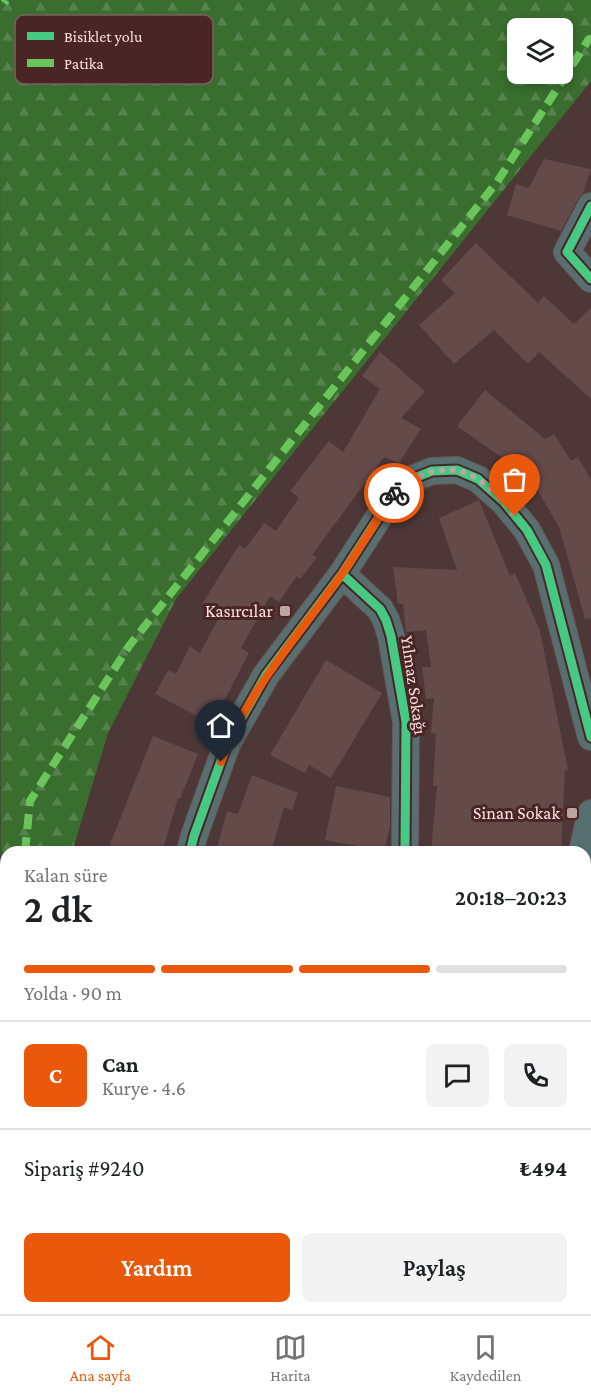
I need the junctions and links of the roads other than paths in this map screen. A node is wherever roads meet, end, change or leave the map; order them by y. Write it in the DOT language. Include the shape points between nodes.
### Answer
graph roads {
  1 [pos="591,206"];
  2 [pos="591,279"];
  3 [pos="342,574"];
  4 [pos="591,737"];
  5 [pos="591,813"];
  6 [pos="192,846"];
  7 [pos="405,846"];
  8 [pos="583,846"];
  1 -- 2 [label="street" via="567,252"];
  3 -- 4 [label="street" via="395,492 412,479 432,471 457,470 478,478 527,530 546,565"];
  3 -- 6 [label="street" via="266,675 227,744"];
  3 -- 7 [label="street, Yılmaz Sokağı" via="380,609 391,636 406,722"];
  5 -- 8 [label="street"];
}
